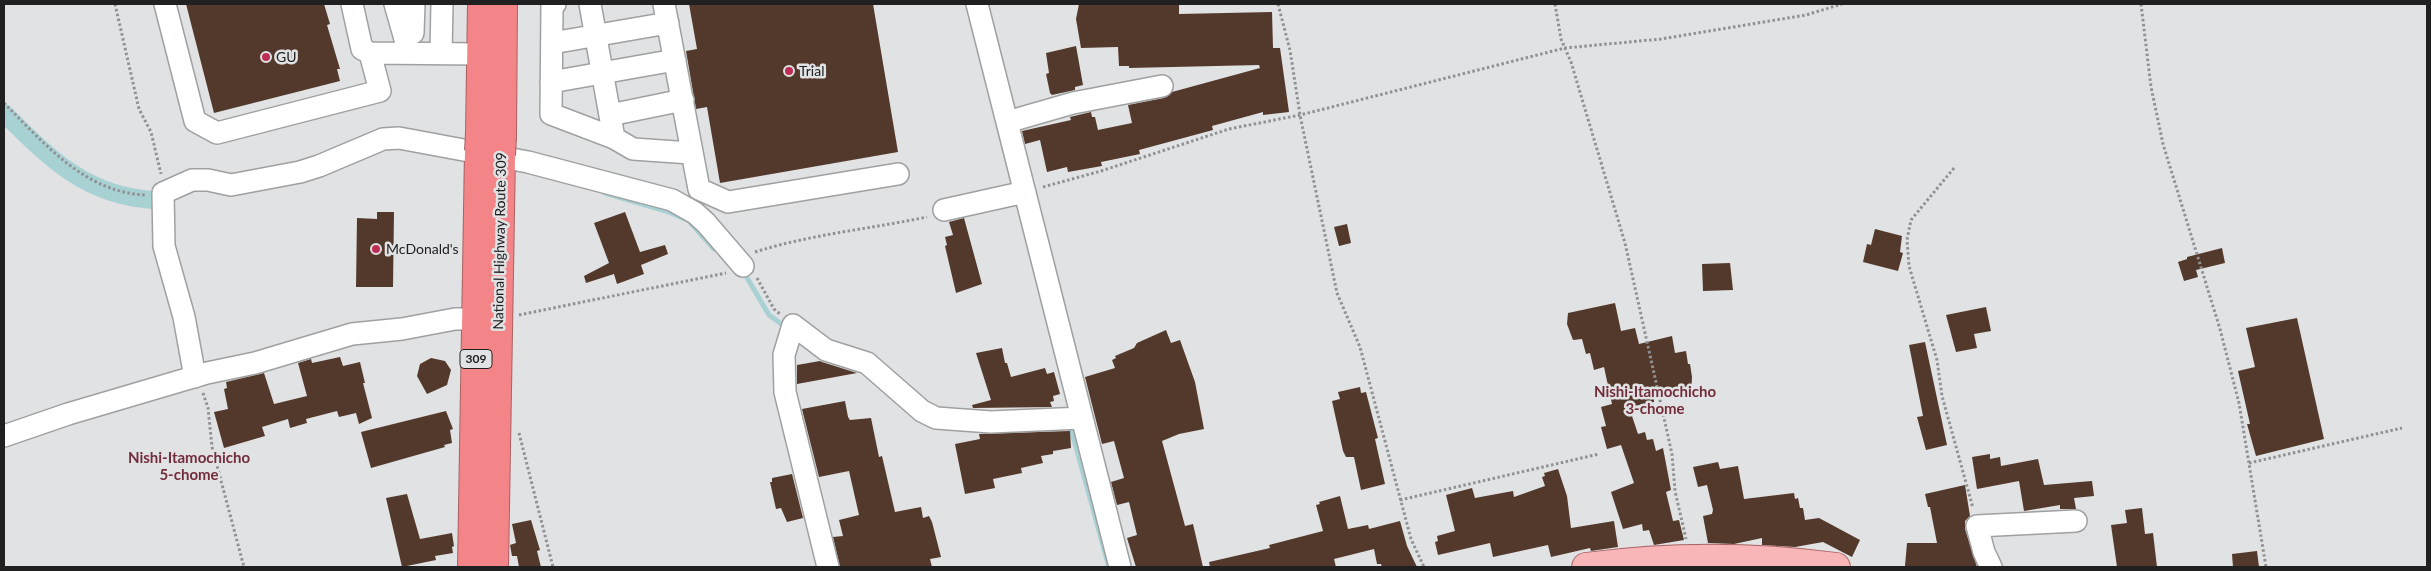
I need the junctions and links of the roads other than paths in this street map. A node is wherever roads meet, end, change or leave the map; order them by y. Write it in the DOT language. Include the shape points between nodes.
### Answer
graph roads {
  1 [pos="165,4"];
  2 [pos="352,4"];
  3 [pos="396,4"];
  4 [pos="414,4"];
  5 [pos="442,4"];
  6 [pos="482,4"];
  7 [pos="503,4"];
  8 [pos="555,4"];
  9 [pos="590,4"];
  10 [pos="977,4"];
  11 [pos="666,13"];
  12 [pos="595,35"];
  13 [pos="552,43"];
  14 [pos="406,44"];
  15 [pos="370,53"];
  16 [pos="446,53"];
  17 [pos="481,54"];
  18 [pos="675,60"];
  19 [pos="602,73"];
  20 [pos="551,82"];
  21 [pos="1162,86"];
  22 [pos="683,100"];
  23 [pos="610,114"];
  24 [pos="1007,122"];
  25 [pos="614,138"];
  26 [pos="491,148"];
  27 [pos="691,153"];
  28 [pos="898,174"];
  29 [pos="1025,192"];
  30 [pos="944,210"];
  31 [pos="743,266"];
  32 [pos="477,319"];
  33 [pos="195,377"];
  34 [pos="1082,418"];
  35 [pos="4,436"];
  36 [pos="2076,521"];
  37 [pos="1693,563"];
  38 [pos="472,567"];
  39 [pos="494,567"];
  40 [pos="828,567"];
  41 [pos="1120,567"];
  42 [pos="1586,567"];
  43 [pos="1836,567"];
  44 [pos="1992,567"];
  1 -- 15 [label="street" via="195,120 217,133 380,91"];
  2 -- 15 [label="street" via="362,49"];
  3 -- 14 [label="street"];
  4 -- 14 [label="street" via="413,33"];
  5 -- 16 [label="street"];
  6 -- 17 [label="highway, National Highway Route 309 / 309"];
  7 -- 26 [label="highway, National Highway Route 309 / 309"];
  8 -- 13 [label="street" via="552,4"];
  9 -- 12 [label="street"];
  10 -- 24 [label="street"];
  11 -- 12 [label="street"];
  11 -- 18 [label="street"];
  12 -- 13 [label="street"];
  12 -- 19 [label="street"];
  13 -- 20 [label="street"];
  14 -- 15 [label="street"];
  14 -- 16 [label="street"];
  16 -- 17 [label="street"];
  17 -- 26 [label="highway, National Highway Route 309 / 309"];
  18 -- 19 [label="street"];
  18 -- 22 [label="street"];
  19 -- 20 [label="street"];
  19 -- 23 [label="street"];
  20 -- 25 [label="street" via="551,114"];
  21 -- 24 [label="street" via="1073,103"];
  22 -- 23 [label="street"];
  22 -- 27 [label="street"];
  23 -- 25 [label="street"];
  24 -- 29 [label="street"];
  25 -- 27 [label="street" via="632,149"];
  26 -- 31 [label="street" via="528,162 672,200 706,223"];
  26 -- 32 [label="highway, National Highway Route 309 / 309"];
  26 -- 33 [label="street" via="390,138 300,172 231,185 192,180 163,193 164,246 184,317"];
  26 -- 39 [label="highway, National Highway Route 309 / 309"];
  27 -- 28 [label="street" via="699,190 728,202"];
  29 -- 30 [label="street"];
  29 -- 34 [label="street"];
  32 -- 33 [label="street" via="454,319 352,334"];
  32 -- 38 [label="highway, National Highway Route 309 / 309"];
  33 -- 35 [label="street"];
  34 -- 40 [label="street" via="991,422 936,418 922,411 867,364 826,350 794,325 784,355 785,392"];
  34 -- 41 [label="street"];
  36 -- 44 [label="street" via="1977,526"];
  37 -- 42 [label="main road"];
  37 -- 43 [label="main road" via="1768,560"];
}
